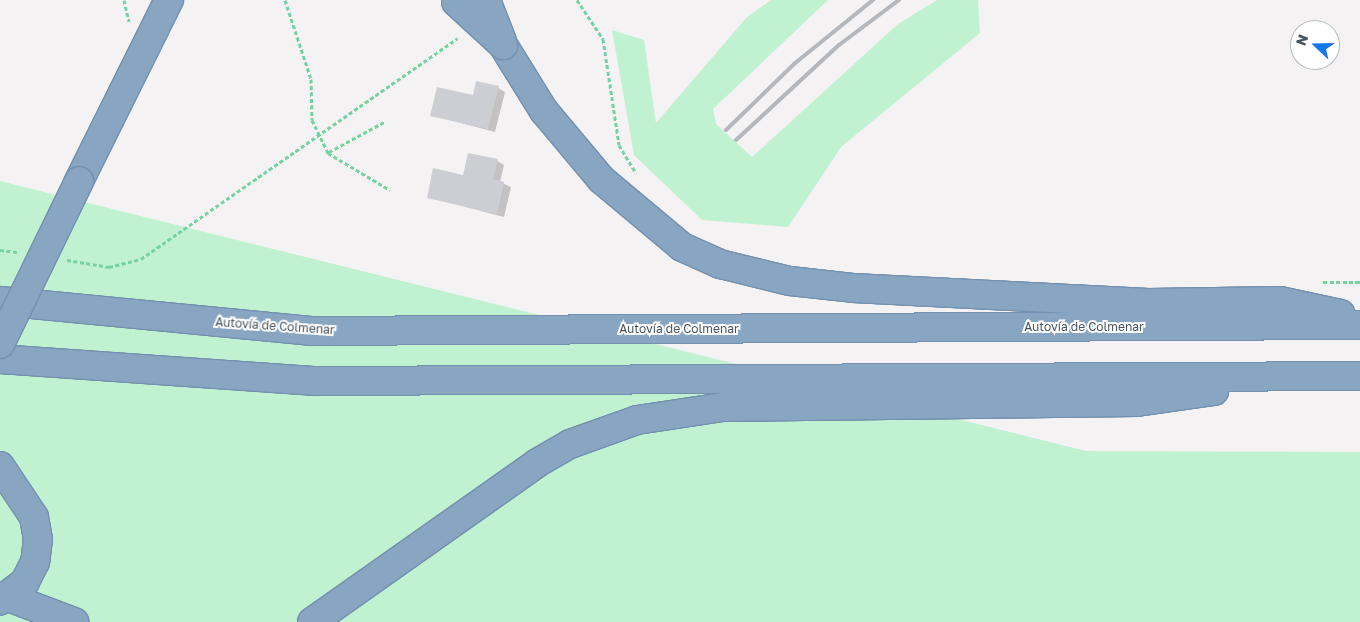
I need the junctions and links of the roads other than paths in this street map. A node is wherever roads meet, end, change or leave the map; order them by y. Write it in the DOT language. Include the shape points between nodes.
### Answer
graph roads {
  1 [pos="486,0"];
  2 [pos="455,1"];
  3 [pos="166,2"];
  4 [pos="503,45"];
  5 [pos="0,301"];
  6 [pos="1360,317"];
  7 [pos="1360,325"];
  8 [pos="0,344"];
  9 [pos="0,359"];
  10 [pos="1323,376"];
  11 [pos="1360,376"];
  12 [pos="0,466"];
  13 [pos="4,599"];
  14 [pos="74,622"];
  15 [pos="312,622"];
  1 -- 4 [label="highway, bridge"];
  2 -- 4 [label="highway, bridge"];
  3 -- 8 [label="highway, bridge"];
  4 -- 6 [label="highway" via="544,111 602,180 666,236 720,264 790,281 854,288 1186,303 1280,301"];
  5 -- 7 [label="highway, Autovía de Colmenar" via="310,331"];
  9 -- 10 [label="highway" via="313,381"];
  10 -- 11 [label="highway"];
  10 -- 15 [label="highway" via="1137,402 723,407 637,420 570,444 537,463"];
  12 -- 13 [label="highway" via="34,517 38,539 32,568"];
  13 -- 14 [label="highway"];
}
